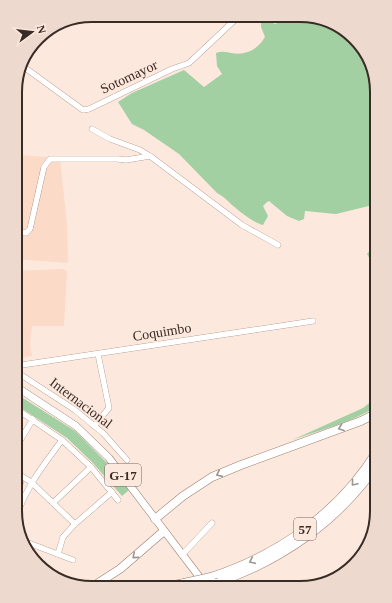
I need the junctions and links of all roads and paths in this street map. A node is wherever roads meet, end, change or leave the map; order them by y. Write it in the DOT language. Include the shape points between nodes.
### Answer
graph roads {
  1 [pos="233,22"];
  2 [pos="26,69"];
  3 [pos="92,129"];
  4 [pos="150,156"];
  5 [pos="22,233"];
  6 [pos="278,245"];
  7 [pos="313,321"];
  8 [pos="98,354"];
  9 [pos="22,365"];
  10 [pos="22,376"];
  11 [pos="22,390"];
  12 [pos="22,412"];
  13 [pos="370,416"];
  14 [pos="33,419"];
  15 [pos="94,426"];
  16 [pos="22,437"];
  17 [pos="62,440"];
  18 [pos="127,460"];
  19 [pos="370,462"];
  20 [pos="91,467"];
  21 [pos="370,474"];
  22 [pos="22,476"];
  23 [pos="31,482"];
  24 [pos="112,492"];
  25 [pos="22,500"];
  26 [pos="118,500"];
  27 [pos="53,503"];
  28 [pos="155,519"];
  29 [pos="212,523"];
  30 [pos="75,524"];
  31 [pos="164,531"];
  32 [pos="30,543"];
  33 [pos="58,554"];
  34 [pos="182,555"];
  35 [pos="73,560"];
  36 [pos="101,581"];
  37 [pos="193,581"];
  38 [pos="202,581"];
  39 [pos="222,581"];
  1 -- 2 [label="street, Sotomayor" via="189,63 89,109 83,110"];
  3 -- 4 [label="street"];
  4 -- 5 [label="street" via="126,160 50,159 44,167 30,229"];
  4 -- 6 [label="street" via="242,225"];
  7 -- 8 [label="street, Coquimbo"];
  8 -- 9 [label="street, Coquimbo"];
  8 -- 15 [label="street" via="109,408"];
  10 -- 15 [label="street, Internacional"];
  11 -- 28 [label="main road, G-17" via="71,422 95,444 109,458"];
  12 -- 14 [label="street"];
  13 -- 28 [label="highway, one-way" via="212,477"];
  14 -- 16 [label="street"];
  14 -- 17 [label="street"];
  15 -- 18 [label="street, Internacional"];
  17 -- 20 [label="street"];
  17 -- 23 [label="street"];
  19 -- 37 [label="highway, 57, one-way, bridge" via="341,497 300,533 252,561"];
  20 -- 24 [label="street"];
  20 -- 27 [label="street"];
  21 -- 39 [label="highway, 57, bridge" via="349,499 309,535 266,562"];
  22 -- 23 [label="street"];
  23 -- 25 [label="street"];
  23 -- 27 [label="street"];
  24 -- 26 [label="street"];
  24 -- 30 [label="street"];
  27 -- 30 [label="street"];
  28 -- 31 [label="main road, G-17"];
  29 -- 34 [label="street"];
  30 -- 33 [label="street" via="63,537"];
  31 -- 34 [label="main road, G-17"];
  31 -- 36 [label="highway, one-way" via="120,569"];
  32 -- 33 [label="street"];
  33 -- 35 [label="street"];
  34 -- 38 [label="main road, G-17"];
}
